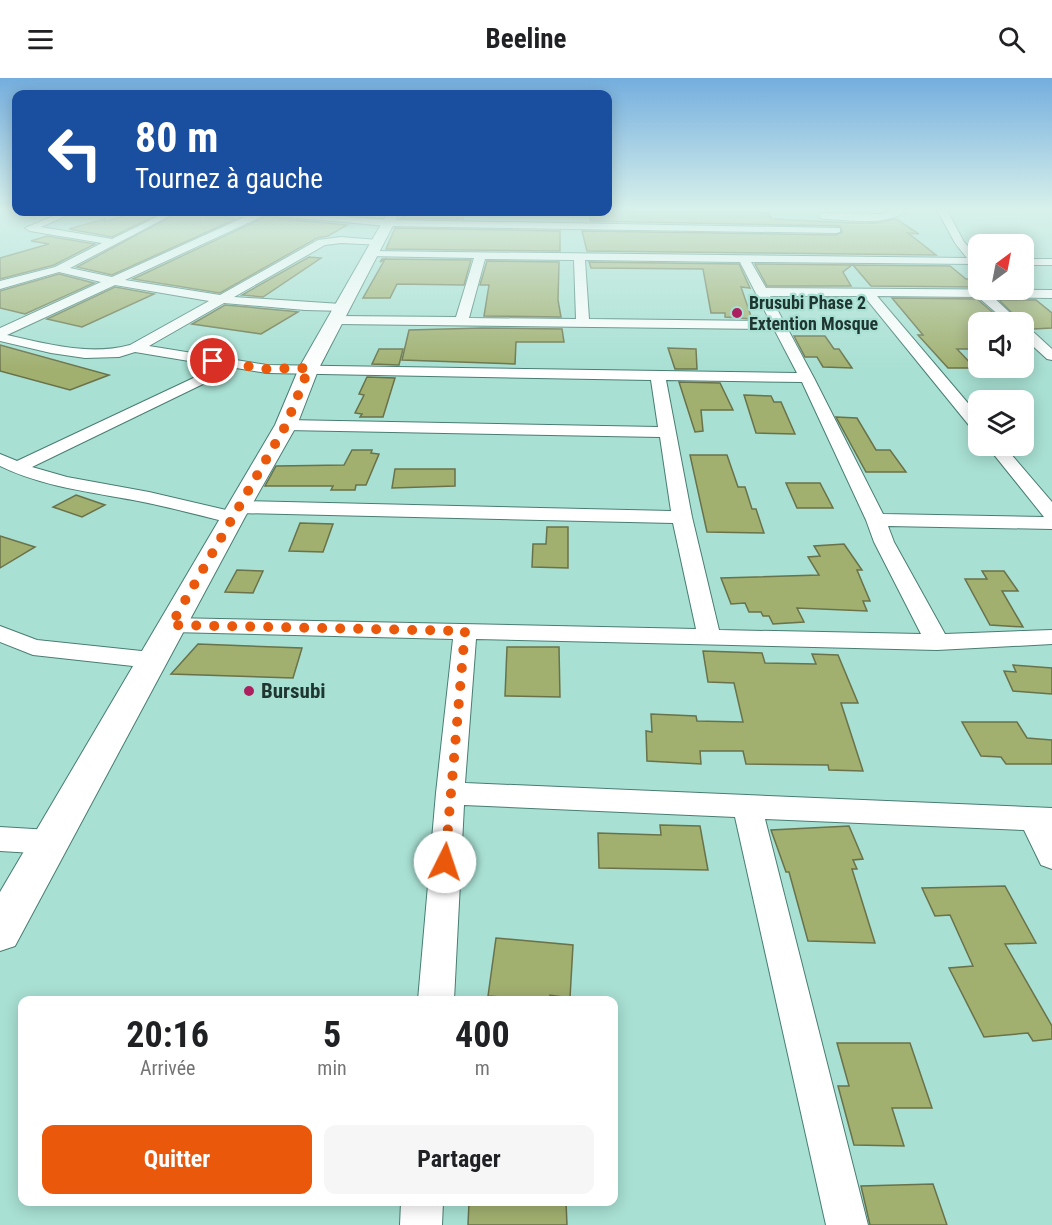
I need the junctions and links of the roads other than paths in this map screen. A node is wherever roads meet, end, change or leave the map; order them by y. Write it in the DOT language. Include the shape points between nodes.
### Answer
graph roads {
  1 [pos="70,264"];
  2 [pos="151,264"];
  3 [pos="283,264"];
  4 [pos="366,264"];
  5 [pos="478,264"];
  6 [pos="579,264"];
  7 [pos="746,264"];
  8 [pos="59,269"];
  9 [pos="0,271"];
  10 [pos="26,278"];
  11 [pos="111,282"];
  12 [pos="0,285"];
  13 [pos="762,292"];
  14 [pos="868,293"];
  15 [pos="968,294"];
  16 [pos="1034,294"];
  17 [pos="1052,294"];
  18 [pos="220,299"];
  19 [pos="989,300"];
  20 [pos="1003,312"];
  21 [pos="339,314"];
  22 [pos="462,320"];
  23 [pos="582,321"];
  24 [pos="779,325"];
  25 [pos="0,335"];
  26 [pos="1034,340"];
  27 [pos="135,348"];
  28 [pos="1052,356"];
  29 [pos="232,365"];
  30 [pos="309,368"];
  31 [pos="658,375"];
  32 [pos="807,378"];
  33 [pos="968,413"];
  34 [pos="286,425"];
  35 [pos="668,432"];
  36 [pos="1003,456"];
  37 [pos="8,463"];
  38 [pos="235,512"];
  39 [pos="1052,514"];
  40 [pos="682,517"];
  41 [pos="876,520"];
  42 [pos="1052,523"];
  43 [pos="171,625"];
  44 [pos="465,631"];
  45 [pos="0,633"];
  46 [pos="709,636"];
  47 [pos="1052,637"];
  48 [pos="937,642"];
  49 [pos="152,660"];
  50 [pos="450,793"];
  51 [pos="748,808"];
  52 [pos="1043,820"];
  53 [pos="0,839"];
  54 [pos="50,842"];
  55 [pos="1052,856"];
  56 [pos="0,932"];
  57 [pos="436,996"];
  58 [pos="422,1206"];
  59 [pos="421,1225"];
  60 [pos="847,1225"];
  1 -- 8 [label="street"];
  2 -- 11 [label="street"];
  3 -- 18 [label="street"];
  4 -- 21 [label="street"];
  5 -- 22 [label="street"];
  6 -- 23 [label="street"];
  7 -- 13 [label="street"];
  8 -- 10 [label="street"];
  8 -- 11 [label="street"];
  9 -- 10 [label="street"];
  10 -- 12 [label="street"];
  11 -- 18 [label="street"];
  11 -- 25 [label="street"];
  13 -- 14 [label="street"];
  13 -- 24 [label="street"];
  14 -- 15 [label="street"];
  14 -- 33 [label="street"];
  16 -- 17 [label="street"];
  18 -- 21 [label="street"];
  18 -- 27 [label="street"];
  19 -- 20 [label="street"];
  21 -- 22 [label="street"];
  21 -- 30 [label="street"];
  22 -- 23 [label="street"];
  23 -- 24 [label="street"];
  24 -- 32 [label="street"];
  25 -- 27 [label="street" via="54,350 99,355"];
  26 -- 28 [label="street"];
  27 -- 29 [label="street"];
  29 -- 30 [label="street"];
  29 -- 37 [label="street"];
  30 -- 31 [label="street"];
  30 -- 34 [label="street"];
  31 -- 32 [label="street"];
  31 -- 35 [label="street"];
  32 -- 41 [label="street"];
  34 -- 35 [label="street"];
  34 -- 38 [label="street"];
  35 -- 40 [label="street"];
  36 -- 39 [label="street"];
  37 -- 38 [label="street" via="75,487"];
  38 -- 40 [label="street"];
  38 -- 43 [label="street"];
  40 -- 46 [label="street"];
  41 -- 42 [label="street"];
  41 -- 48 [label="street"];
  43 -- 44 [label="street"];
  43 -- 49 [label="street"];
  44 -- 46 [label="street"];
  44 -- 50 [label="street"];
  45 -- 49 [label="street" via="33,648"];
  46 -- 48 [label="street"];
  47 -- 48 [label="street"];
  49 -- 54 [label="street"];
  50 -- 51 [label="street"];
  50 -- 57 [label="street"];
  51 -- 52 [label="street"];
  51 -- 60 [label="street"];
  52 -- 55 [label="street"];
  53 -- 54 [label="street"];
  54 -- 56 [label="street"];
  58 -- 59 [label="street"];
}
